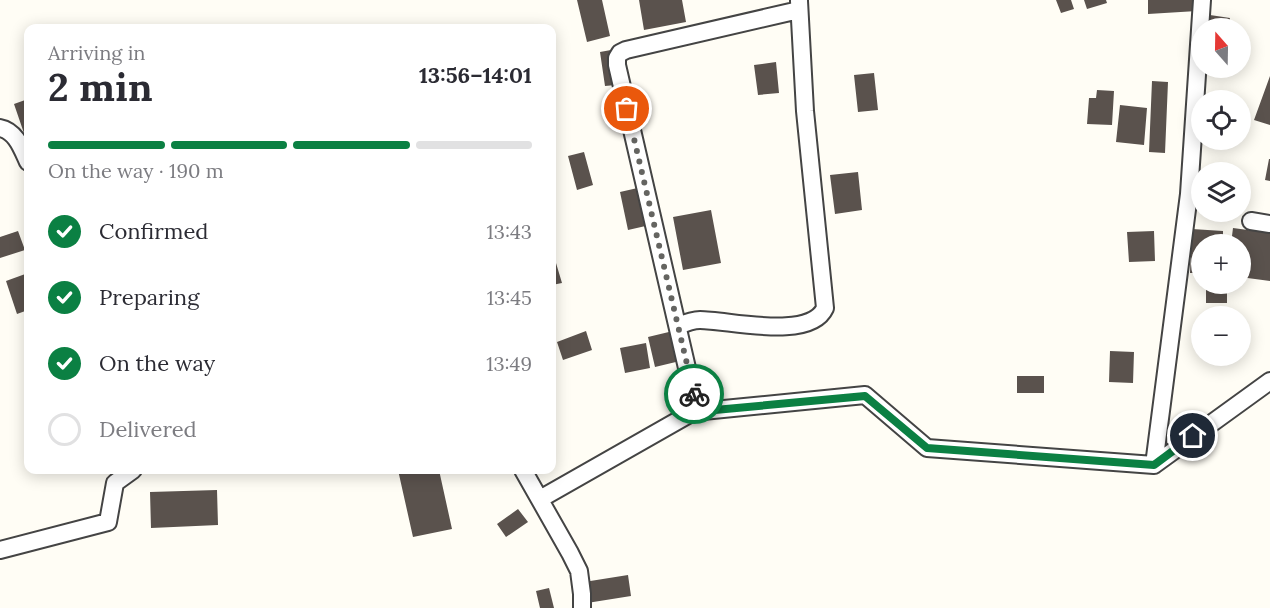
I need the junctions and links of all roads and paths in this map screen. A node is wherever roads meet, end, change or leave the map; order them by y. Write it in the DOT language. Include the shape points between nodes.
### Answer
graph roads {
  1 [pos="1202,0"];
  2 [pos="799,5"];
  3 [pos="0,128"];
  4 [pos="24,154"];
  5 [pos="1251,221"];
  6 [pos="1270,224"];
  7 [pos="678,326"];
  8 [pos="1270,381"];
  9 [pos="693,412"];
  10 [pos="1154,465"];
  11 [pos="127,474"];
  12 [pos="525,474"];
  13 [pos="540,499"];
  14 [pos="0,550"];
  15 [pos="582,608"];
  1 -- 10 [label="street" via="1189,194"];
  2 -- 7 [label="street" via="805,111 825,308 822,315 798,326 699,320"];
  2 -- 7 [label="street" via="626,50 617,58"];
  3 -- 4 [label="street" via="16,138"];
  5 -- 6 [label="street"];
  7 -- 9 [label="street" via="696,403"];
  8 -- 10 [label="street"];
  9 -- 10 [label="street" via="865,396 927,448"];
  9 -- 13 [label="street"];
  11 -- 14 [label="street" via="115,483 108,522"];
  12 -- 13 [label="street"];
  13 -- 15 [label="street" via="579,571"];
}
